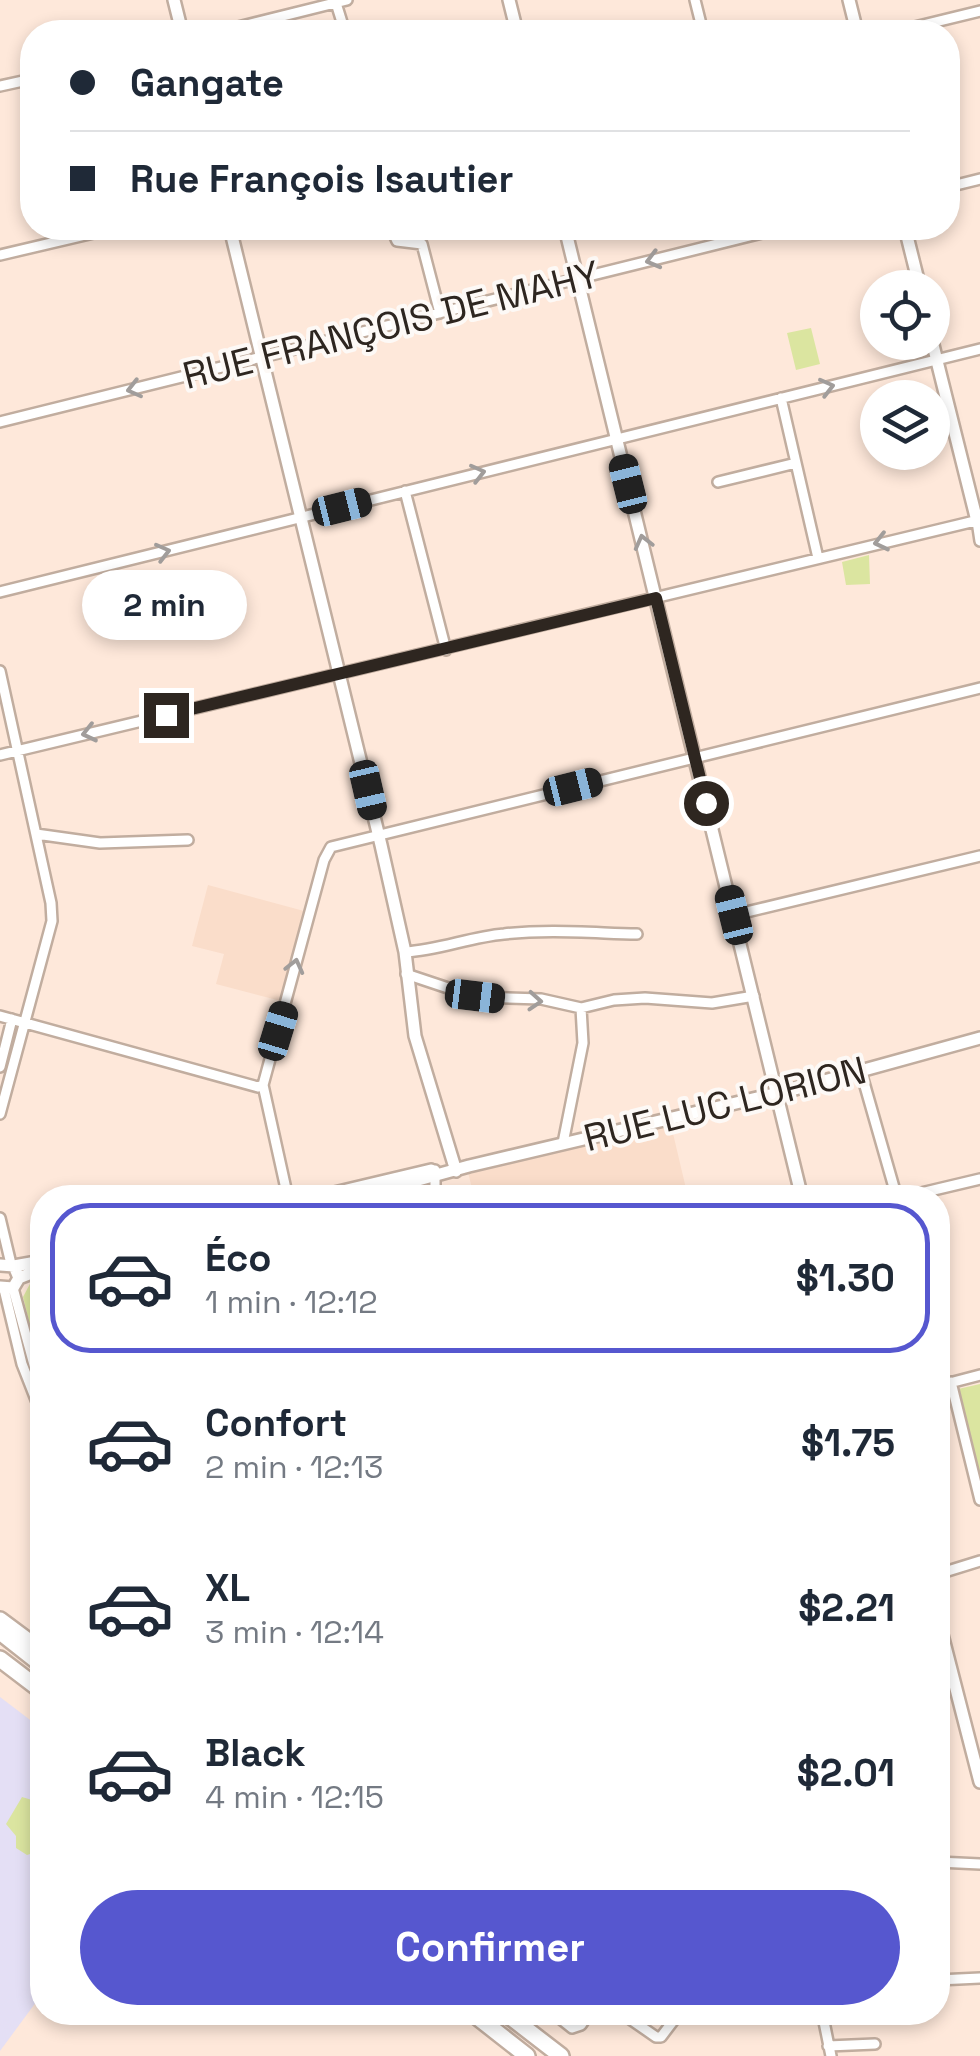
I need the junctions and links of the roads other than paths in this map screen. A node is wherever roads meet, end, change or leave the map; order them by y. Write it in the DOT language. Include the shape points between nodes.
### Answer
graph roads {
  1 [pos="342,1"];
  2 [pos="980,12"];
  3 [pos="266,20"];
  4 [pos="946,20"];
  5 [pos="64,240"];
  6 [pos="233,240"];
  7 [pos="396,240"];
  8 [pos="568,240"];
  9 [pos="734,240"];
  10 [pos="909,240"];
  11 [pos="0,255"];
  12 [pos="916,270"];
  13 [pos="578,279"];
  14 [pos="440,313"];
  15 [pos="980,349"];
  16 [pos="950,356"];
  17 [pos="261,357"];
  18 [pos="933,360"];
  19 [pos="937,360"];
  20 [pos="781,398"];
  21 [pos="0,422"];
  22 [pos="617,439"];
  23 [pos="796,463"];
  24 [pos="718,482"];
  25 [pos="405,491"];
  26 [pos="300,518"];
  27 [pos="978,520"];
  28 [pos="980,542"];
  29 [pos="818,558"];
  30 [pos="0,592"];
  31 [pos="656,598"];
  32 [pos="446,650"];
  33 [pos="0,671"];
  34 [pos="340,676"];
  35 [pos="980,688"];
  36 [pos="18,750"];
  37 [pos="0,756"];
  38 [pos="695,756"];
  39 [pos="36,834"];
  40 [pos="378,835"];
  41 [pos="188,840"];
  42 [pos="980,856"];
  43 [pos="734,915"];
  44 [pos="637,934"];
  45 [pos="405,952"];
  46 [pos="406,974"];
  47 [pos="754,996"];
  48 [pos="582,1008"];
  49 [pos="0,1016"];
  50 [pos="12,1020"];
  51 [pos="24,1022"];
  52 [pos="980,1040"];
  53 [pos="0,1067"];
  54 [pos="772,1072"];
  55 [pos="862,1072"];
  56 [pos="262,1085"];
  57 [pos="777,1093"];
  58 [pos="743,1100"];
  59 [pos="0,1114"];
  60 [pos="564,1143"];
  61 [pos="449,1146"];
  62 [pos="460,1167"];
  63 [pos="435,1173"];
  64 [pos="980,1179"];
  65 [pos="285,1185"];
  66 [pos="376,1185"];
  67 [pos="396,1185"];
  68 [pos="435,1185"];
  69 [pos="799,1185"];
  70 [pos="894,1185"];
  71 [pos="950,1186"];
  72 [pos="0,1218"];
  73 [pos="9,1277"];
  74 [pos="30,1358"];
  75 [pos="980,1375"];
  76 [pos="950,1382"];
  77 [pos="950,1403"];
  78 [pos="980,1500"];
  79 [pos="980,1561"];
  80 [pos="950,1570"];
  81 [pos="0,1620"];
  82 [pos="0,1632"];
  83 [pos="30,1643"];
  84 [pos="30,1656"];
  85 [pos="0,1659"];
  86 [pos="950,1665"];
  87 [pos="30,1682"];
  88 [pos="980,1782"];
  89 [pos="950,1863"];
  90 [pos="980,1864"];
  91 [pos="980,1978"];
  92 [pos="950,1979"];
  93 [pos="488,2025"];
  94 [pos="521,2025"];
  95 [pos="639,2025"];
  96 [pos="671,2025"];
  97 [pos="824,2025"];
  98 [pos="875,2044"];
  99 [pos="829,2051"];
  100 [pos="528,2056"];
  101 [pos="561,2056"];
  1 -- 3 [label="street"];
  2 -- 4 [label="street"];
  5 -- 11 [label="street"];
  6 -- 17 [label="street"];
  7 -- 14 [label="street" via="424,246"];
  8 -- 13 [label="street"];
  9 -- 13 [label="street, RUE FRANÇOIS DE MAHY, one-way"];
  10 -- 12 [label="street"];
  13 -- 14 [label="street, RUE FRANÇOIS DE MAHY"];
  13 -- 22 [label="street"];
  14 -- 17 [label="street, RUE FRANÇOIS DE MAHY"];
  15 -- 16 [label="street"];
  17 -- 21 [label="street, RUE FRANÇOIS DE MAHY, one-way"];
  17 -- 26 [label="street"];
  20 -- 18 [label="street, one-way"];
  19 -- 27 [label="street"];
  20 -- 22 [label="street"];
  20 -- 23 [label="street"];
  25 -- 22 [label="street, one-way"];
  31 -- 22 [label="street, one-way"];
  23 -- 24 [label="street"];
  23 -- 29 [label="street"];
  25 -- 26 [label="street"];
  25 -- 32 [label="street"];
  30 -- 26 [label="street, one-way"];
  26 -- 34 [label="street"];
  27 -- 28 [label="street"];
  27 -- 29 [label="street, one-way"];
  29 -- 31 [label="street"];
  31 -- 32 [label="street"];
  31 -- 38 [label="street"];
  32 -- 34 [label="street"];
  33 -- 36 [label="street"];
  34 -- 36 [label="street, one-way"];
  34 -- 40 [label="street"];
  35 -- 38 [label="street"];
  36 -- 37 [label="street"];
  36 -- 39 [label="street"];
  38 -- 40 [label="street"];
  38 -- 43 [label="street"];
  39 -- 41 [label="street" via="100,843"];
  39 -- 51 [label="street" via="52,921"];
  40 -- 45 [label="street"];
  56 -- 40 [label="street, one-way" via="324,860 331,848"];
  42 -- 43 [label="street"];
  43 -- 47 [label="street"];
  44 -- 45 [label="street" via="520,932"];
  45 -- 46 [label="street"];
  46 -- 48 [label="street, one-way" via="475,996"];
  46 -- 61 [label="street" via="415,1036"];
  47 -- 48 [label="street" via="712,1003 614,1000"];
  47 -- 54 [label="street"];
  48 -- 60 [label="street" via="584,1044"];
  49 -- 50 [label="street"];
  50 -- 51 [label="street"];
  50 -- 53 [label="street"];
  51 -- 56 [label="street"];
  51 -- 59 [label="street"];
  52 -- 55 [label="street, RUE LUC LORION"];
  54 -- 57 [label="street"];
  54 -- 58 [label="street"];
  55 -- 57 [label="street, RUE LUC LORION"];
  55 -- 70 [label="street"];
  56 -- 65 [label="street"];
  57 -- 58 [label="street, RUE LUC LORION"];
  57 -- 69 [label="street"];
  58 -- 60 [label="street, RUE LUC LORION"];
  60 -- 62 [label="street, RUE LUC LORION"];
  61 -- 62 [label="street"];
  61 -- 63 [label="street"];
  62 -- 63 [label="street, RUE LUC LORION"];
  63 -- 66 [label="street, RUE LUC LORION"];
  63 -- 67 [label="street, RUE LUC LORION"];
  63 -- 68 [label="street"];
  64 -- 71 [label="street"];
  72 -- 73 [label="street"];
  73 -- 74 [label="street"];
  75 -- 76 [label="street"];
  77 -- 78 [label="street"];
  79 -- 80 [label="street"];
  81 -- 83 [label="highway"];
  82 -- 84 [label="highway"];
  85 -- 87 [label="highway"];
  86 -- 88 [label="street"];
  89 -- 90 [label="street"];
  91 -- 92 [label="street"];
  93 -- 100 [label="highway"];
  94 -- 101 [label="highway"];
  95 -- 96 [label="street" via="662,2037"];
  97 -- 99 [label="street"];
  98 -- 99 [label="street"];
}
